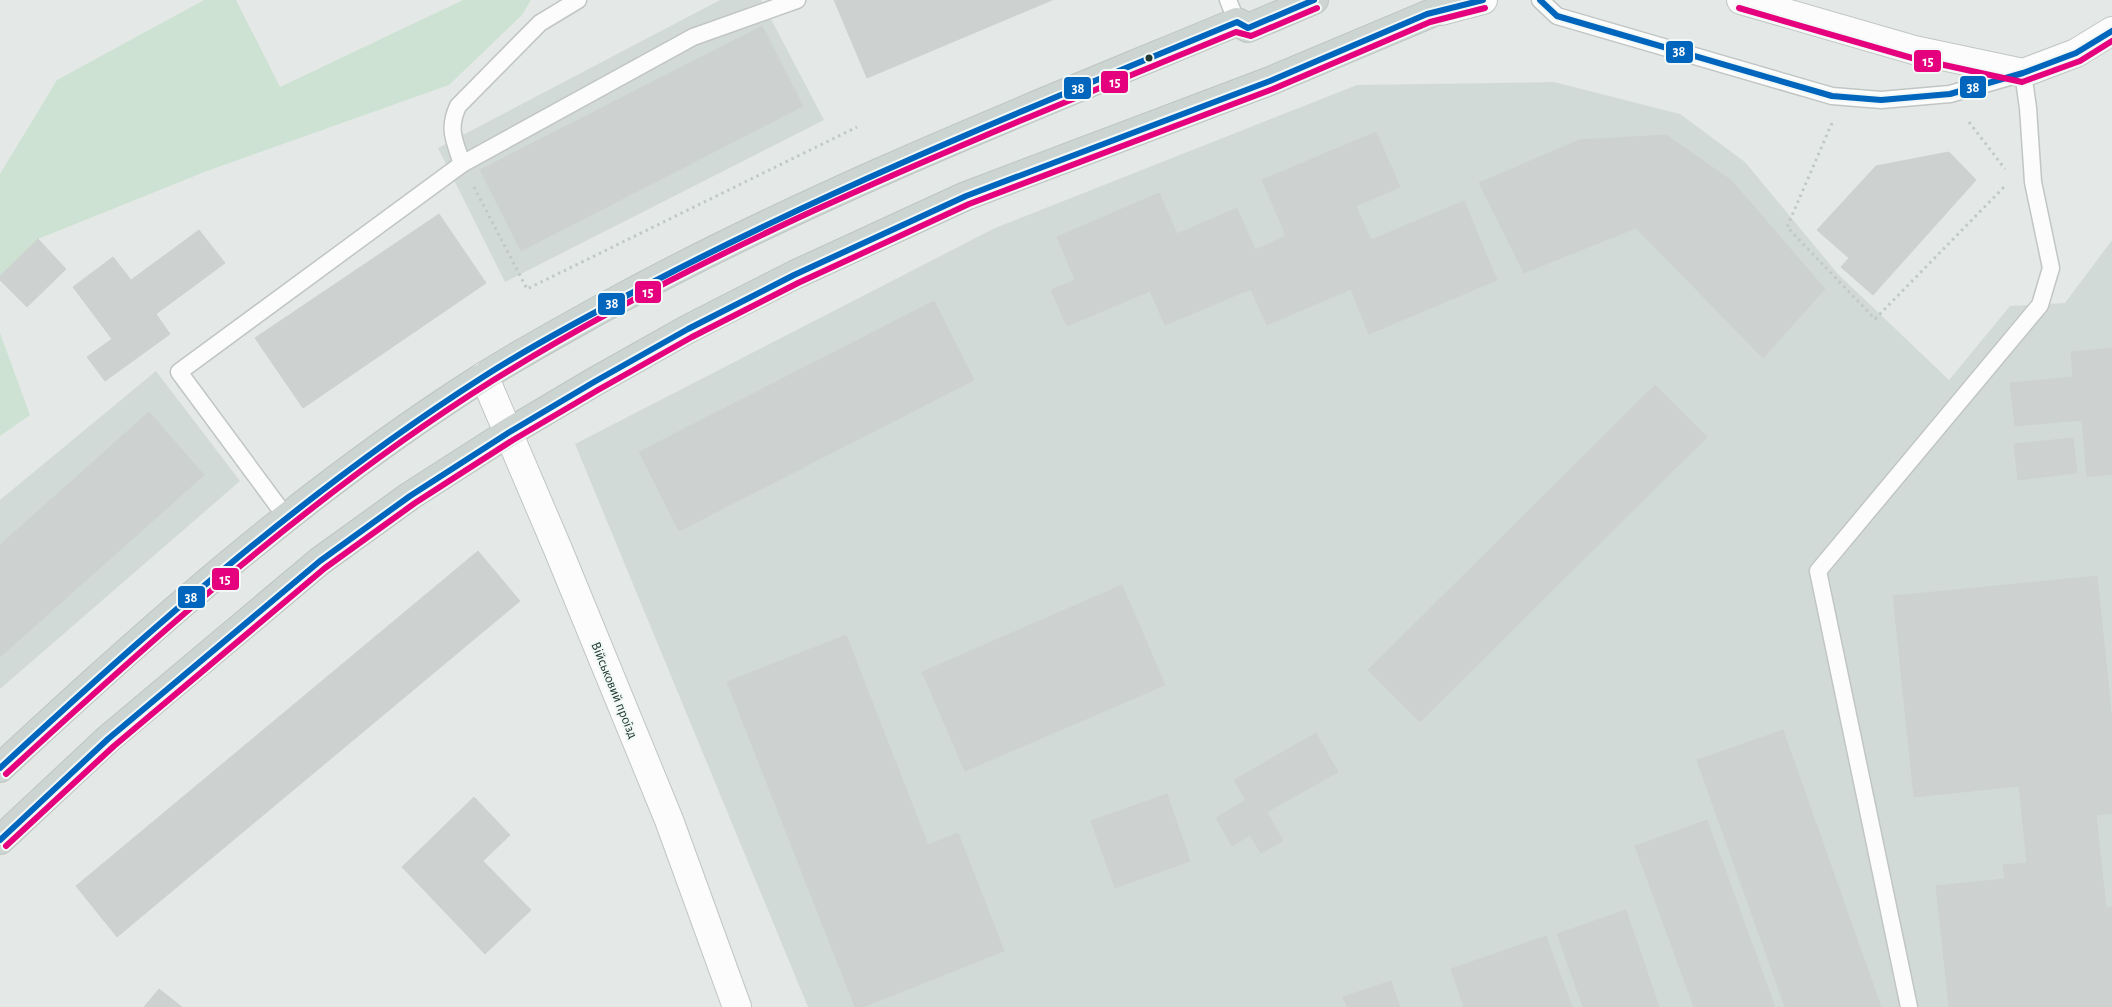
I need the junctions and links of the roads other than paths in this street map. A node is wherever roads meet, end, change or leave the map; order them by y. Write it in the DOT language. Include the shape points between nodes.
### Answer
graph roads {
  1 [pos="578,0"];
  2 [pos="797,0"];
  3 [pos="1314,0"];
  4 [pos="1463,0"];
  5 [pos="1483,0"];
  6 [pos="1540,0"];
  7 [pos="1741,0"];
  8 [pos="1233,11"];
  9 [pos="1427,14"];
  10 [pos="2112,31"];
  11 [pos="2023,74"];
  12 [pos="462,164"];
  13 [pos="484,376"];
  14 [pos="508,433"];
  15 [pos="286,517"];
  16 [pos="0,768"];
  17 [pos="0,840"];
  18 [pos="737,1007"];
  19 [pos="1909,1007"];
  1 -- 12 [label="lane" via="540,23 458,106 451,130"];
  2 -- 12 [label="lane" via="693,37"];
  3 -- 8 [label="main road" via="1248,28"];
  4 -- 9 [label="main road"];
  5 -- 9 [label="street"];
  6 -- 11 [label="lane" via="1557,16 1832,96 1882,100 1950,94"];
  7 -- 11 [label="street" via="1914,50"];
  8 -- 13 [label="main road" via="778,218 666,274"];
  9 -- 14 [label="main road" via="1270,82 966,196 794,275 688,329"];
  10 -- 11 [label="street" via="2076,53"];
  11 -- 19 [label="lane" via="2033,182 2051,268 2040,305 1818,571"];
  12 -- 15 [label="lane" via="179,372"];
  13 -- 14 [label="street, Військовий проїзд"];
  13 -- 15 [label="main road" via="377,449"];
  14 -- 17 [label="main road" via="410,496 320,560 108,739"];
  14 -- 18 [label="street, Військовий проїзд" via="669,820"];
  15 -- 16 [label="main road" via="95,680"];
}
